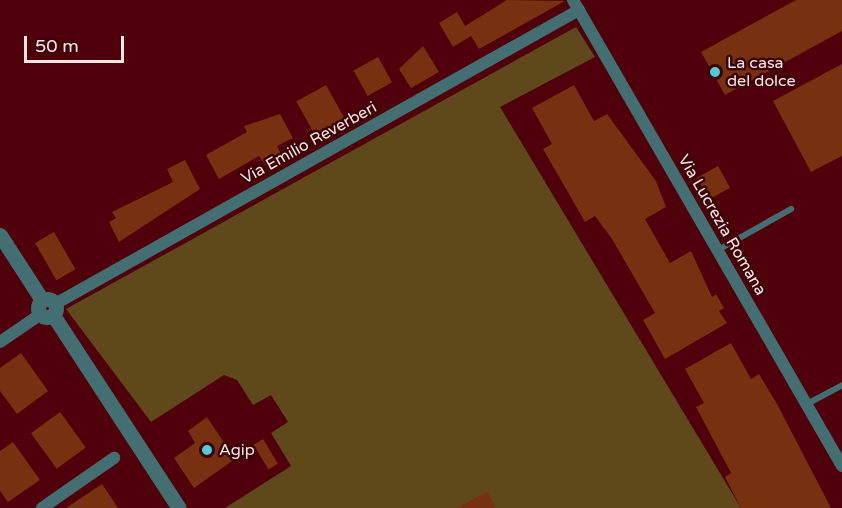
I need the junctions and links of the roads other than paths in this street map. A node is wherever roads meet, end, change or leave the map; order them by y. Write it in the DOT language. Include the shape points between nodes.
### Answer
graph roads {
  1 [pos="576,5"];
  2 [pos="791,209"];
  3 [pos="1,236"];
  4 [pos="718,250"];
  5 [pos="48,308"];
  6 [pos="0,342"];
  7 [pos="842,386"];
  8 [pos="807,405"];
  9 [pos="114,458"];
  10 [pos="842,466"];
  11 [pos="42,508"];
  12 [pos="179,508"];
  1 -- 4 [label="street, Via Lucrezia Romana"];
  1 -- 5 [label="street, Via Emilio Reverberi"];
  2 -- 4 [label="lane"];
  3 -- 5 [label="street"];
  4 -- 8 [label="street, Via Lucrezia Romana"];
  5 -- 6 [label="street, Via Emilio Reverberi"];
  5 -- 12 [label="street"];
  7 -- 8 [label="lane"];
  8 -- 10 [label="street, Via Lucrezia Romana"];
  9 -- 11 [label="street"];
}
